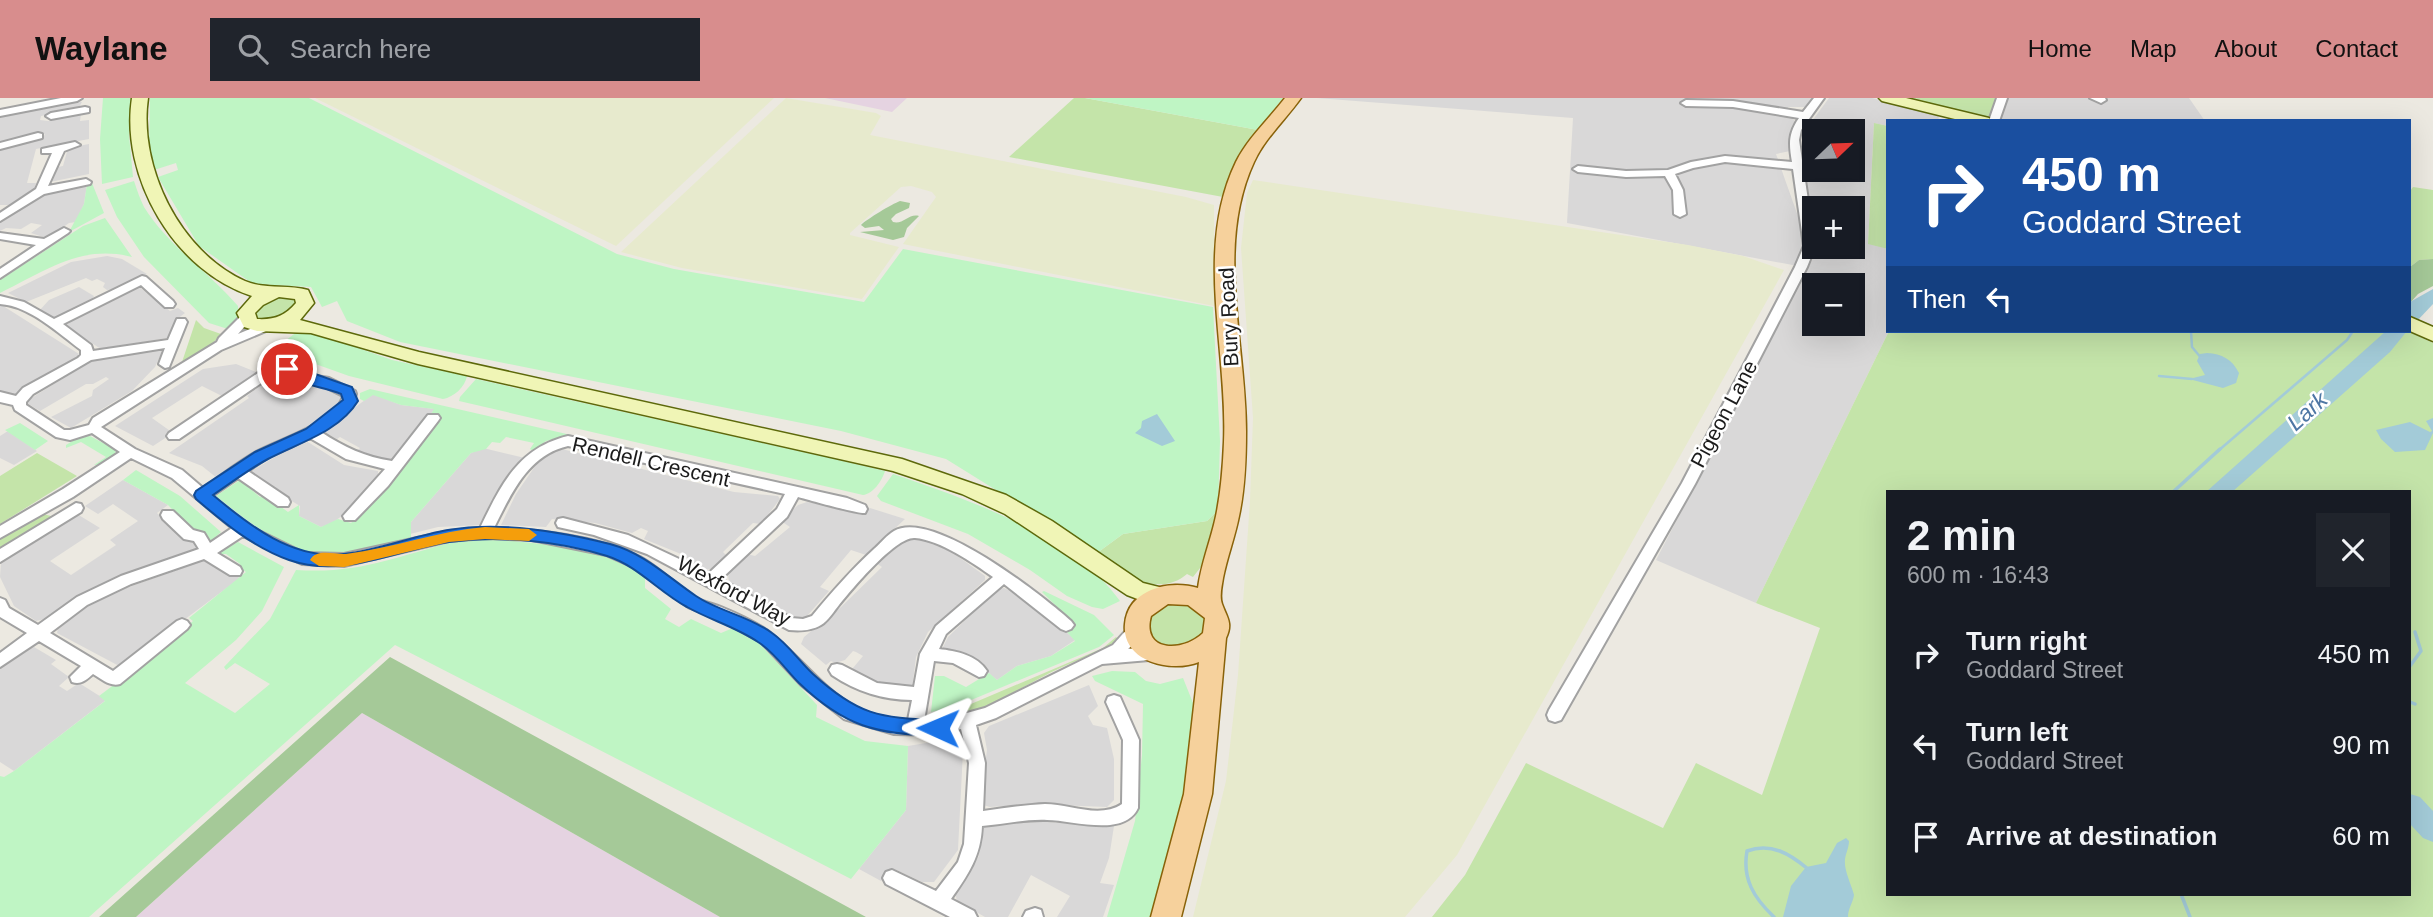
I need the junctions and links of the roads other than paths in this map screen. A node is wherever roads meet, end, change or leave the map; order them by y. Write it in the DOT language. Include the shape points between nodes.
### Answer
graph roads {
  1 [pos="77,98"];
  2 [pos="88,98"];
  3 [pos="140,98"];
  4 [pos="1293,98"];
  5 [pos="1819,98"];
  6 [pos="1887,98"];
  7 [pos="2002,98"];
  8 [pos="1686,103"];
  9 [pos="0,113"];
  10 [pos="51,116"];
  11 [pos="1806,116"];
  12 [pos="1976,119"];
  13 [pos="1995,119"];
  14 [pos="38,136"];
  15 [pos="75,145"];
  16 [pos="0,146"];
  17 [pos="1796,166"];
  18 [pos="1578,169"];
  19 [pos="1669,173"];
  20 [pos="86,182"];
  21 [pos="41,191"];
  22 [pos="3,214"];
  23 [pos="1680,214"];
  24 [pos="64,231"];
  25 [pos="0,236"];
  26 [pos="46,243"];
  27 [pos="0,274"];
  28 [pos="229,281"];
  29 [pos="273,293"];
  30 [pos="305,298"];
  31 [pos="0,300"];
  32 [pos="169,304"];
  33 [pos="246,315"];
  34 [pos="181,322"];
  35 [pos="53,324"];
  36 [pos="272,324"];
  37 [pos="2411,324"];
  38 [pos="335,334"];
  39 [pos="2433,335"];
  40 [pos="173,343"];
  41 [pos="217,347"];
  42 [pos="87,356"];
  43 [pos="164,365"];
  44 [pos="0,396"];
  45 [pos="19,401"];
  46 [pos="433,418"];
  47 [pos="93,428"];
  48 [pos="311,432"];
  49 [pos="174,436"];
  50 [pos="130,452"];
  51 [pos="396,466"];
  52 [pos="240,472"];
  53 [pos="793,494"];
  54 [pos="202,495"];
  55 [pos="283,502"];
  56 [pos="76,508"];
  57 [pos="860,509"];
  58 [pos="168,514"];
  59 [pos="351,516"];
  60 [pos="563,523"];
  61 [pos="242,529"];
  62 [pos="0,533"];
  63 [pos="485,533"];
  64 [pos="207,552"];
  65 [pos="1219,553"];
  66 [pos="0,556"];
  67 [pos="235,571"];
  68 [pos="1003,577"];
  69 [pos="1114,577"];
  70 [pos="711,580"];
  71 [pos="1170,594"];
  72 [pos="0,604"];
  73 [pos="1210,606"];
  74 [pos="182,625"];
  75 [pos="1066,625"];
  76 [pos="1137,625"];
  77 [pos="39,633"];
  78 [pos="1214,639"];
  79 [pos="928,653"];
  80 [pos="1167,657"];
  81 [pos="0,661"];
  82 [pos="1091,662"];
  83 [pos="93,666"];
  84 [pos="836,670"];
  85 [pos="979,671"];
  86 [pos="78,677"];
  87 [pos="921,693"];
  88 [pos="1114,702"];
  89 [pos="1206,711"];
  90 [pos="1555,715"];
  91 [pos="967,721"];
  92 [pos="915,728"];
  93 [pos="976,819"];
  94 [pos="892,878"];
  95 [pos="940,900"];
  96 [pos="968,917"];
  97 [pos="1166,917"];
  1 -- 9 [label="street"];
  2 -- 10 [label="street" via="85,115"];
  3 -- 28 [label="main road" via="139,135 153,192 192,248"];
  4 -- 65 [label="main road, Bury Road" via="1246,161 1231,214 1227,300 1235,419 1230,503"];
  5 -- 11 [label="street, Pigeon Lane"];
  6 -- 12 [label="main road"];
  7 -- 13 [label="street"];
  8 -- 11 [label="street" via="1733,104"];
  11 -- 17 [label="street, Pigeon Lane" via="1794,139"];
  14 -- 16 [label="street"];
  15 -- 21 [label="street" via="52,149 56,162 44,175"];
  17 -- 19 [label="street" via="1725,159"];
  17 -- 90 [label="street, Pigeon Lane" via="1810,246 1801,267 1688,484"];
  18 -- 19 [label="street"];
  19 -- 23 [label="street" via="1678,190"];
  20 -- 21 [label="street"];
  21 -- 22 [label="street"];
  24 -- 26 [label="street"];
  25 -- 26 [label="street"];
  26 -- 27 [label="street"];
  28 -- 29 [label="main road" via="251,291"];
  28 -- 33 [label="main road" via="243,300"];
  29 -- 30 [label="main road" via="297,292"];
  29 -- 33 [label="main road" via="258,299"];
  30 -- 36 [label="main road" via="298,312"];
  30 -- 38 [label="main road"];
  31 -- 35 [label="street" via="8,299"];
  32 -- 35 [label="street" via="142,280"];
  33 -- 36 [label="main road" via="250,323"];
  33 -- 41 [label="street"];
  34 -- 40 [label="street"];
  35 -- 42 [label="street" via="87,348"];
  36 -- 38 [label="main road"];
  36 -- 41 [label="street"];
  37 -- 39 [label="main road"];
  38 -- 69 [label="main road" via="418,358 895,464 1009,507"];
  40 -- 42 [label="street"];
  40 -- 43 [label="street"];
  41 -- 47 [label="street"];
  42 -- 45 [label="street" via="27,391"];
  44 -- 45 [label="street"];
  45 -- 47 [label="street" via="20,407 61,434"];
  46 -- 51 [label="street"];
  47 -- 50 [label="street"];
  48 -- 49 [label="street" via="346,407 350,394 287,369 266,374"];
  48 -- 51 [label="street" via="346,456"];
  48 -- 52 [label="street" via="260,456"];
  50 -- 54 [label="street" via="177,474"];
  50 -- 62 [label="street"];
  51 -- 59 [label="street"];
  52 -- 54 [label="street"];
  52 -- 55 [label="street"];
  53 -- 57 [label="street, Rendell Crescent"];
  53 -- 63 [label="street, Rendell Crescent" via="568,441 542,448 521,471"];
  53 -- 70 [label="street" via="782,513"];
  54 -- 61 [label="street"];
  56 -- 66 [label="street"];
  58 -- 64 [label="street" via="189,535 199,537"];
  60 -- 70 [label="street, Wexford Way" via="636,537"];
  61 -- 63 [label="street" via="292,555 344,561 449,536"];
  61 -- 64 [label="street"];
  63 -- 92 [label="street" via="532,535 610,550 636,562 693,603 766,638 850,714"];
  64 -- 67 [label="street"];
  64 -- 77 [label="street" via="104,590"];
  65 -- 71 [label="main road, Bury Road" via="1194,583"];
  65 -- 73 [label="main road, Bury Road" via="1209,588"];
  68 -- 70 [label="street, Wexford Way" via="954,546 908,531 856,574 817,620 804,625 789,624"];
  68 -- 75 [label="street, Wexford Way"];
  68 -- 79 [label="street" via="941,630"];
  69 -- 71 [label="main road" via="1148,594"];
  69 -- 76 [label="main road"];
  71 -- 73 [label="main road" via="1189,595"];
  71 -- 76 [label="main road" via="1146,606"];
  72 -- 77 [label="street" via="4,612"];
  73 -- 78 [label="main road" via="1218,622"];
  74 -- 83 [label="street" via="114,679"];
  76 -- 80 [label="main road" via="1140,640 1148,649"];
  76 -- 82 [label="street" via="1132,637 1118,649"];
  77 -- 81 [label="street"];
  77 -- 83 [label="street"];
  78 -- 80 [label="main road" via="1198,654"];
  78 -- 89 [label="main road"];
  79 -- 85 [label="street" via="956,657"];
  79 -- 87 [label="street"];
  80 -- 82 [label="street" via="1138,654"];
  80 -- 89 [label="main road" via="1188,671"];
  82 -- 91 [label="street"];
  83 -- 86 [label="street"];
  84 -- 87 [label="street" via="877,691"];
  87 -- 92 [label="street"];
  88 -- 93 [label="street" via="1130,740 1130,808 1119,818 1049,812"];
  89 -- 97 [label="main road" via="1198,794"];
  91 -- 92 [label="street"];
  91 -- 93 [label="street" via="977,763"];
  93 -- 95 [label="street" via="974,844 965,866"];
  94 -- 95 [label="street"];
  95 -- 96 [label="street"];
}
